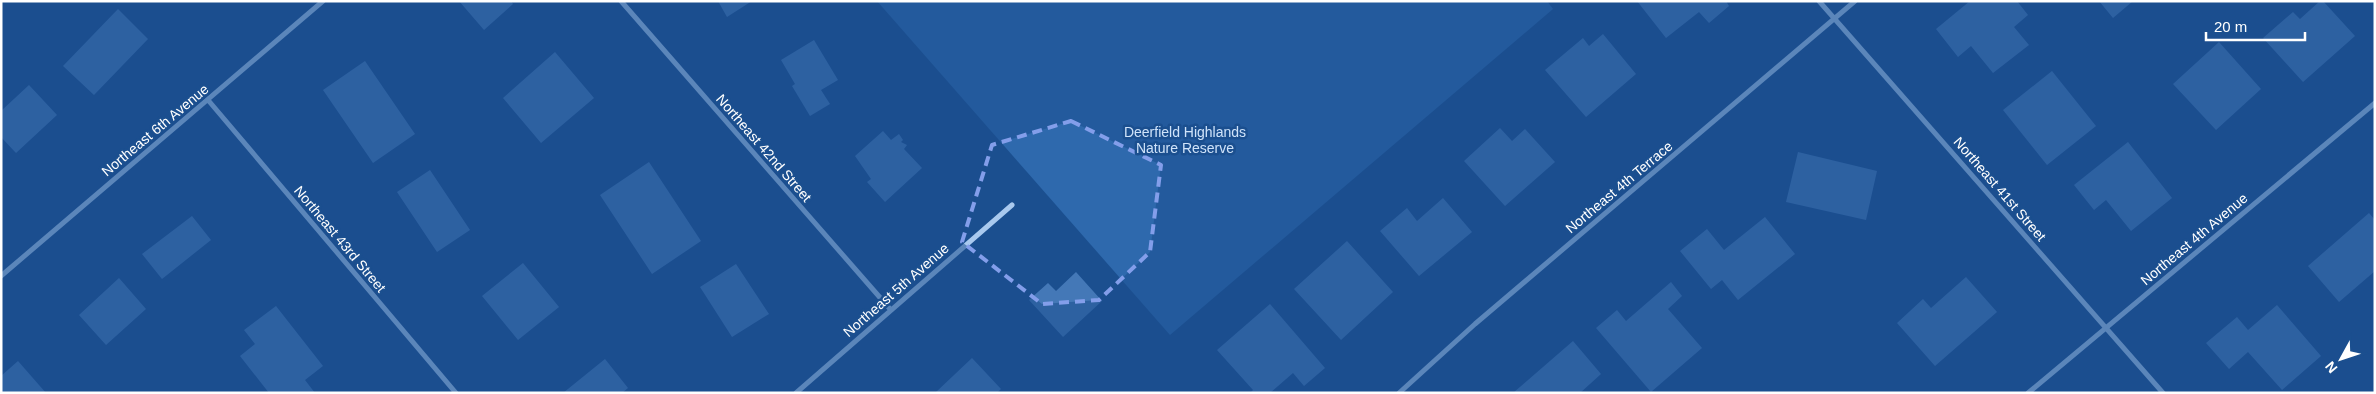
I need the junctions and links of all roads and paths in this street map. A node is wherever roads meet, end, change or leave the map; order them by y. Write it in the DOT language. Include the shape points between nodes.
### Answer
graph roads {
  1 [pos="323,1"];
  2 [pos="621,1"];
  3 [pos="1819,1"];
  4 [pos="1855,1"];
  5 [pos="1835,18"];
  6 [pos="208,100"];
  7 [pos="2375,102"];
  8 [pos="1012,205"];
  9 [pos="1,276"];
  10 [pos="890,309"];
  11 [pos="2106,327"];
  12 [pos="456,393"];
  13 [pos="796,393"];
  14 [pos="1399,393"];
  15 [pos="2028,393"];
  16 [pos="2163,393"];
  1 -- 6 [label="street, Northeast 6th Avenue"];
  2 -- 10 [label="street, Northeast 42nd Street"];
  3 -- 5 [label="street, Northeast 41st Street"];
  4 -- 5 [label="street, Northeast 4th Terrace"];
  5 -- 11 [label="street, Northeast 41st Street"];
  5 -- 14 [label="street, Northeast 4th Terrace" via="1482,318"];
  6 -- 9 [label="street, Northeast 6th Avenue"];
  6 -- 12 [label="street, Northeast 43rd Street"];
  7 -- 11 [label="street, Northeast 4th Avenue"];
  8 -- 10 [label="street, Northeast 5th Avenue"];
  10 -- 13 [label="street, Northeast 5th Avenue"];
  11 -- 15 [label="street, Northeast 4th Avenue"];
  11 -- 16 [label="street, Northeast 41st Street"];
}
